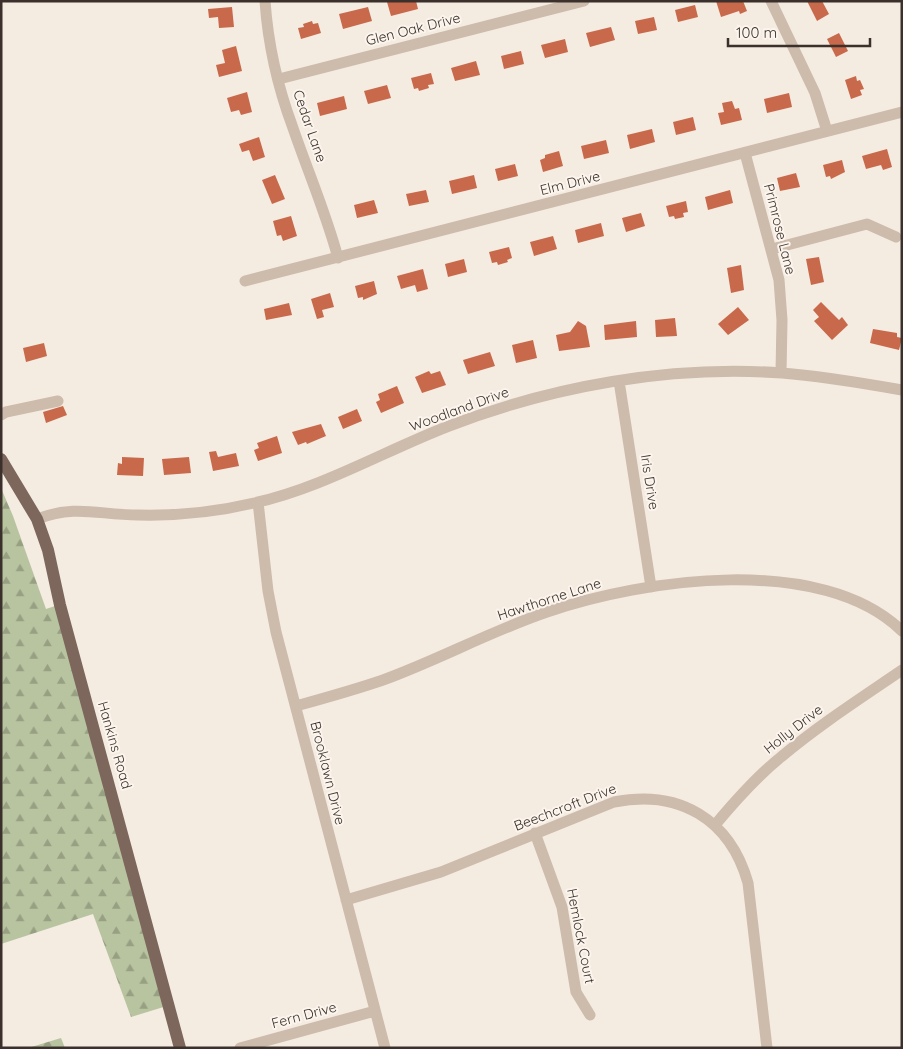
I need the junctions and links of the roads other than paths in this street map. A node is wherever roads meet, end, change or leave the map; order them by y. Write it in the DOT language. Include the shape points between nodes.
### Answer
graph roads {
  1 [pos="265,1"];
  2 [pos="584,1"];
  3 [pos="771,1"];
  4 [pos="279,79"];
  5 [pos="902,112"];
  6 [pos="827,131"];
  7 [pos="745,153"];
  8 [pos="896,236"];
  9 [pos="772,249"];
  10 [pos="338,258"];
  11 [pos="245,281"];
  12 [pos="781,373"];
  13 [pos="619,381"];
  14 [pos="902,390"];
  15 [pos="58,401"];
  16 [pos="1,414"];
  17 [pos="1,459"];
  18 [pos="258,502"];
  19 [pos="37,519"];
  20 [pos="651,587"];
  21 [pos="902,631"];
  22 [pos="902,670"];
  23 [pos="296,706"];
  24 [pos="715,826"];
  25 [pos="536,833"];
  26 [pos="346,900"];
  27 [pos="375,1011"];
  28 [pos="590,1014"];
  29 [pos="180,1048"];
  30 [pos="240,1048"];
  31 [pos="385,1048"];
  32 [pos="767,1048"];
  1 -- 4 [label="street, Cedar Lane"];
  2 -- 4 [label="street, Glen Oak Drive"];
  3 -- 6 [label="street" via="815,93"];
  4 -- 10 [label="street, Cedar Lane" via="292,127 324,210"];
  5 -- 6 [label="street, Elm Drive"];
  6 -- 7 [label="street, Elm Drive"];
  7 -- 9 [label="street, Primrose Lane"];
  7 -- 10 [label="street, Elm Drive"];
  8 -- 9 [label="street" via="868,224"];
  9 -- 12 [label="street, Primrose Lane" via="779,280 782,320"];
  10 -- 11 [label="street, Elm Drive"];
  12 -- 13 [label="street, Woodland Drive" via="690,374"];
  12 -- 14 [label="street, Woodland Drive"];
  13 -- 18 [label="street, Woodland Drive" via="532,400 464,421 315,484"];
  13 -- 20 [label="street, Iris Drive"];
  15 -- 16 [label="street"];
  17 -- 19 [label="main road, Hankins Road"];
  18 -- 19 [label="street, Woodland Drive" via="163,515 64,510"];
  18 -- 23 [label="street, Brooklawn Drive" via="268,591"];
  19 -- 29 [label="main road, Hankins Road" via="48,550"];
  20 -- 21 [label="street, Hawthorne Lane" via="747,581 816,587 849,597 873,609"];
  20 -- 23 [label="street, Hawthorne Lane" via="547,612 380,681"];
  22 -- 24 [label="street, Holly Drive" via="779,758"];
  23 -- 26 [label="street, Brooklawn Drive"];
  24 -- 25 [label="street, Beechcroft Drive" via="697,812 675,803 643,798 614,802"];
  24 -- 32 [label="street, Beechcroft Drive" via="738,855 748,883"];
  25 -- 26 [label="street, Beechcroft Drive" via="441,872"];
  25 -- 28 [label="street, Hemlock Court" via="562,906 576,992"];
  26 -- 27 [label="street, Brooklawn Drive"];
  27 -- 30 [label="street, Fern Drive"];
  27 -- 31 [label="street, Brooklawn Drive"];
}
